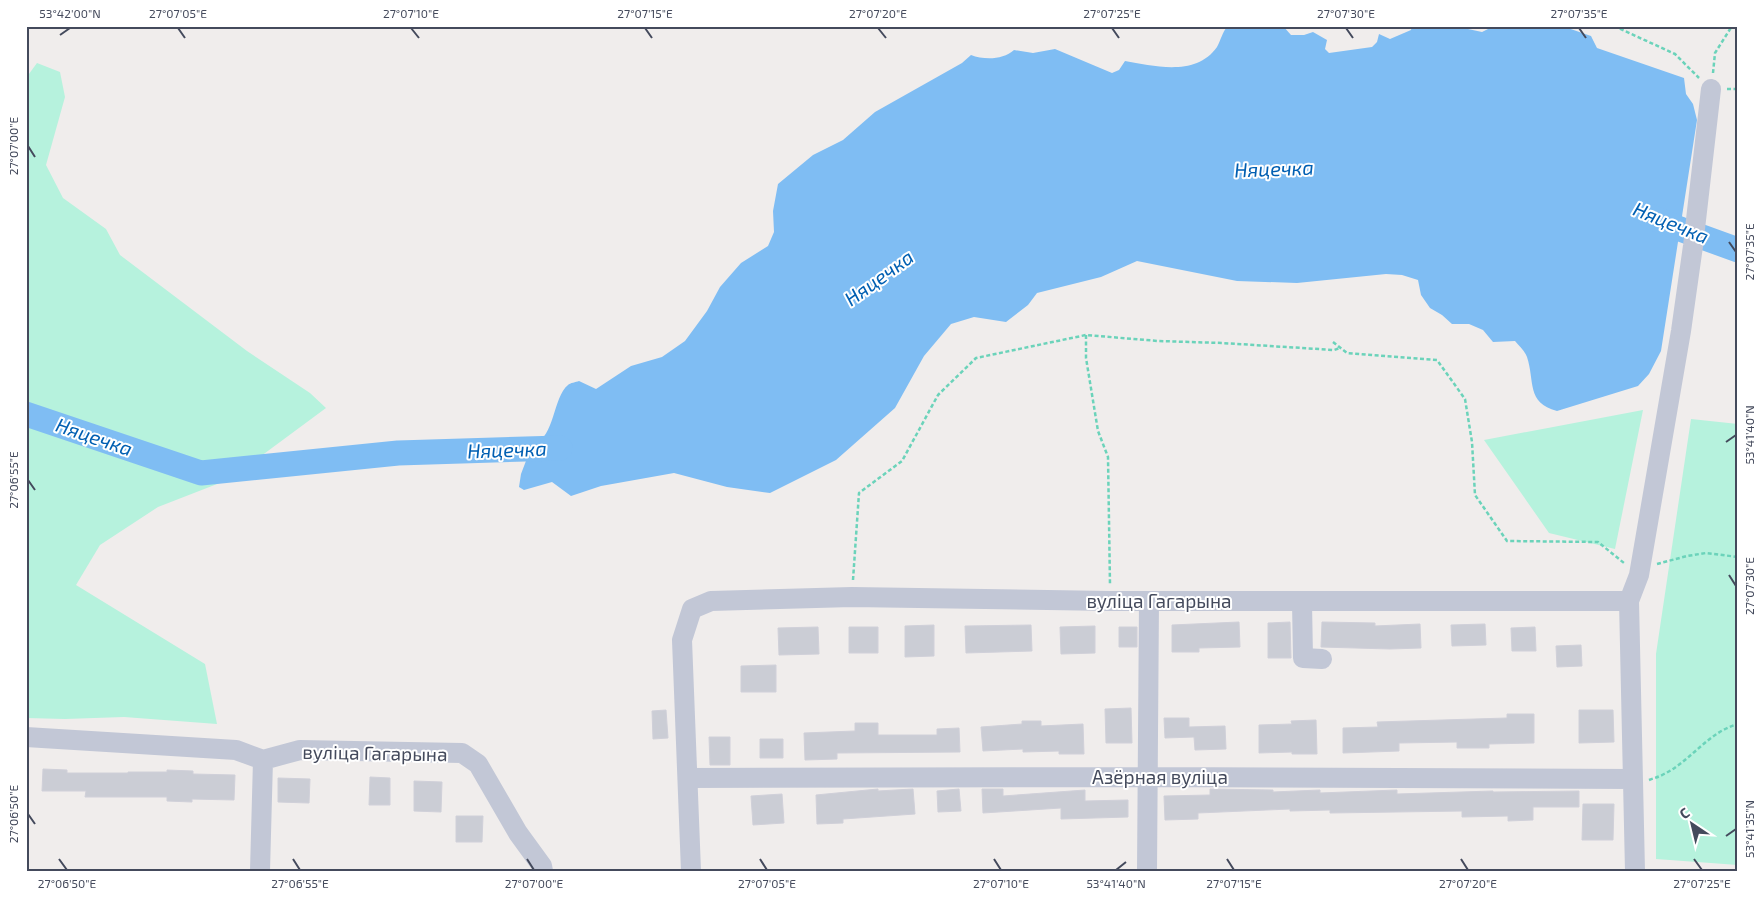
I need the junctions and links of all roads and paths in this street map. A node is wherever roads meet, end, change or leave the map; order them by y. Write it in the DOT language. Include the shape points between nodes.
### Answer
graph roads {
  1 [pos="1614,26"];
  2 [pos="1732,26"];
  3 [pos="1711,89"];
  4 [pos="1086,335"];
  5 [pos="1333,342"];
  6 [pos="1340,348"];
  7 [pos="1738,557"];
  8 [pos="1640,570"];
  9 [pos="852,597"];
  10 [pos="1110,601"];
  11 [pos="1149,601"];
  12 [pos="1629,601"];
  13 [pos="1302,602"];
  14 [pos="1322,659"];
  15 [pos="1738,724"];
  16 [pos="26,737"];
  17 [pos="263,760"];
  18 [pos="1148,777"];
  19 [pos="688,778"];
  20 [pos="1632,780"];
  21 [pos="260,871"];
  22 [pos="543,871"];
  23 [pos="691,871"];
  24 [pos="1147,871"];
  25 [pos="1635,871"];
  1 -- 3 [label="path" via="1675,54"];
  2 -- 3 [label="path" via="1715,53"];
  3 -- 8 [label="street" via="1694,246"];
  4 -- 6 [label="path"];
  4 -- 9 [label="path" via="976,358 938,395 902,461 859,492"];
  4 -- 10 [label="path" via="1086,358 1098,431 1108,457"];
  5 -- 6 [label="path"];
  6 -- 8 [label="path" via="1347,353 1437,360 1465,400 1472,442 1475,495 1507,541 1598,542"];
  7 -- 8 [label="path" via="1687,556"];
  8 -- 12 [label="street"];
  9 -- 10 [label="street, вуліца Гагарына"];
  9 -- 19 [label="street, вуліца Гагарына" via="712,601 692,609 682,640"];
  10 -- 11 [label="street, вуліца Гагарына"];
  11 -- 13 [label="street, вуліца Гагарына"];
  11 -- 18 [label="street"];
  12 -- 13 [label="street, вуліца Гагарына"];
  12 -- 20 [label="street"];
  13 -- 14 [label="street" via="1303,658"];
  15 -- 20 [label="path" via="1724,728 1664,775"];
  16 -- 17 [label="street" via="236,750"];
  17 -- 21 [label="street"];
  17 -- 22 [label="street, вуліца Гагарына" via="300,750 462,754 478,764"];
  18 -- 19 [label="street, Азёрная вуліца"];
  18 -- 20 [label="street, Азёрная вуліца"];
  18 -- 24 [label="street"];
  19 -- 23 [label="street"];
  20 -- 25 [label="street"];
}
